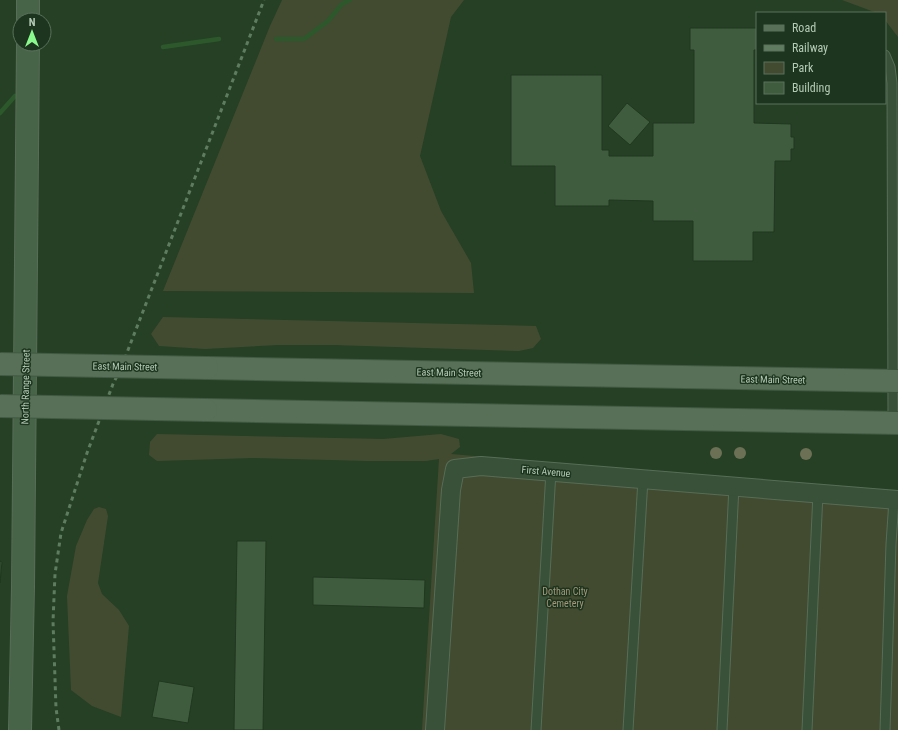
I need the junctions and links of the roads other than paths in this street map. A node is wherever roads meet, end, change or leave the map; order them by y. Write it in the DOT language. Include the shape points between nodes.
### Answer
graph roads {
  1 [pos="28,0"];
  2 [pos="28,12"];
  3 [pos="28,52"];
  4 [pos="886,57"];
  5 [pos="0,364"];
  6 [pos="896,381"];
  7 [pos="0,406"];
  8 [pos="896,423"];
  9 [pos="551,472"];
  10 [pos="643,479"];
  11 [pos="734,486"];
  12 [pos="818,493"];
  13 [pos="896,500"];
  14 [pos="20,730"];
  15 [pos="435,730"];
  16 [pos="536,730"];
  17 [pos="628,730"];
  18 [pos="722,730"];
  19 [pos="807,730"];
  20 [pos="885,730"];
  1 -- 2 [label="street"];
  3 -- 14 [label="street, North Range Street"];
  4 -- 6 [label="lane" via="892,83"];
  5 -- 6 [label="main road, East Main Street, bridge"];
  6 -- 8 [label="lane"];
  7 -- 8 [label="main road, bridge"];
  9 -- 10 [label="street, First Avenue"];
  9 -- 15 [label="street, First Avenue" via="481,466 455,469 451,490"];
  9 -- 16 [label="lane"];
  10 -- 11 [label="street, First Avenue"];
  10 -- 17 [label="lane"];
  11 -- 12 [label="street, First Avenue"];
  11 -- 18 [label="lane"];
  12 -- 13 [label="street, First Avenue"];
  12 -- 19 [label="lane"];
  13 -- 20 [label="lane" via="891,544"];
}
